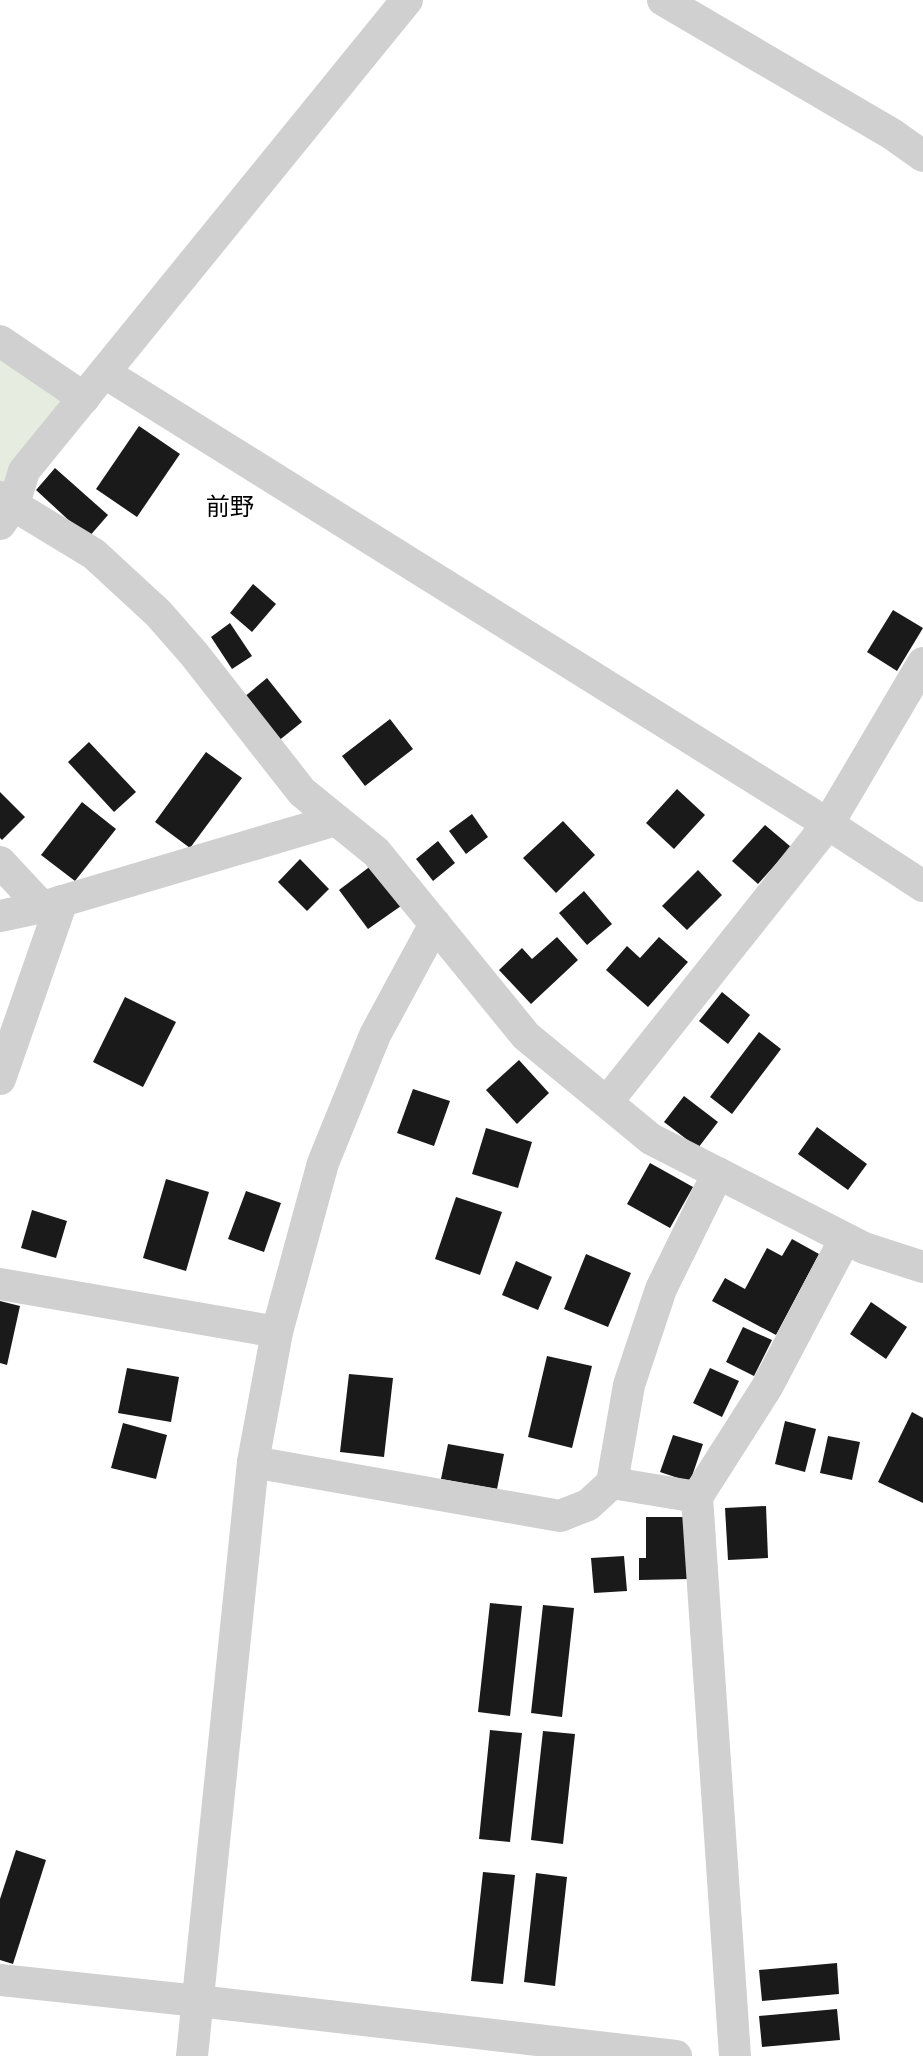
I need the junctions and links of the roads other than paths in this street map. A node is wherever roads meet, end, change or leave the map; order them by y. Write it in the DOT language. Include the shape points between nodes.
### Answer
graph roads {
  1 [pos="406,0"];
  2 [pos="663,0"];
  3 [pos="923,156"];
  4 [pos="0,341"];
  5 [pos="105,373"];
  6 [pos="84,398"];
  7 [pos="5,508"];
  8 [pos="923,663"];
  9 [pos="336,820"];
  10 [pos="828,824"];
  11 [pos="0,862"];
  12 [pos="923,886"];
  13 [pos="52,904"];
  14 [pos="0,916"];
  15 [pos="435,924"];
  16 [pos="0,1079"];
  17 [pos="607,1102"];
  18 [pos="717,1173"];
  19 [pos="845,1239"];
  20 [pos="923,1267"];
  21 [pos="0,1284"];
  22 [pos="277,1332"];
  23 [pos="253,1462"];
  24 [pos="612,1483"];
  25 [pos="697,1497"];
  26 [pos="0,1980"];
  27 [pos="198,2001"];
  28 [pos="192,2056"];
  29 [pos="676,2056"];
  30 [pos="735,2056"];
  1 -- 5 [label="street"];
  2 -- 3 [label="street"];
  4 -- 6 [label="street"];
  5 -- 6 [label="street"];
  5 -- 10 [label="street"];
  6 -- 7 [label="street" via="24,471"];
  7 -- 9 [label="street" via="94,554 158,613 302,792"];
  8 -- 10 [label="street"];
  9 -- 13 [label="street"];
  9 -- 15 [label="street" via="376,852"];
  10 -- 12 [label="street"];
  10 -- 17 [label="street"];
  11 -- 13 [label="street"];
  13 -- 14 [label="street"];
  13 -- 16 [label="street"];
  15 -- 17 [label="street" via="526,1036"];
  15 -- 22 [label="street" via="375,1035 322,1163"];
  17 -- 18 [label="street" via="651,1139"];
  18 -- 19 [label="street"];
  18 -- 24 [label="street" via="662,1289 629,1385"];
  19 -- 20 [label="street"];
  19 -- 25 [label="street" via="767,1387"];
  21 -- 22 [label="street"];
  22 -- 23 [label="street"];
  23 -- 24 [label="street" via="560,1516 588,1505"];
  23 -- 27 [label="street"];
  24 -- 25 [label="street"];
  25 -- 30 [label="street"];
  26 -- 27 [label="street"];
  27 -- 28 [label="street"];
  27 -- 29 [label="street"];
}
